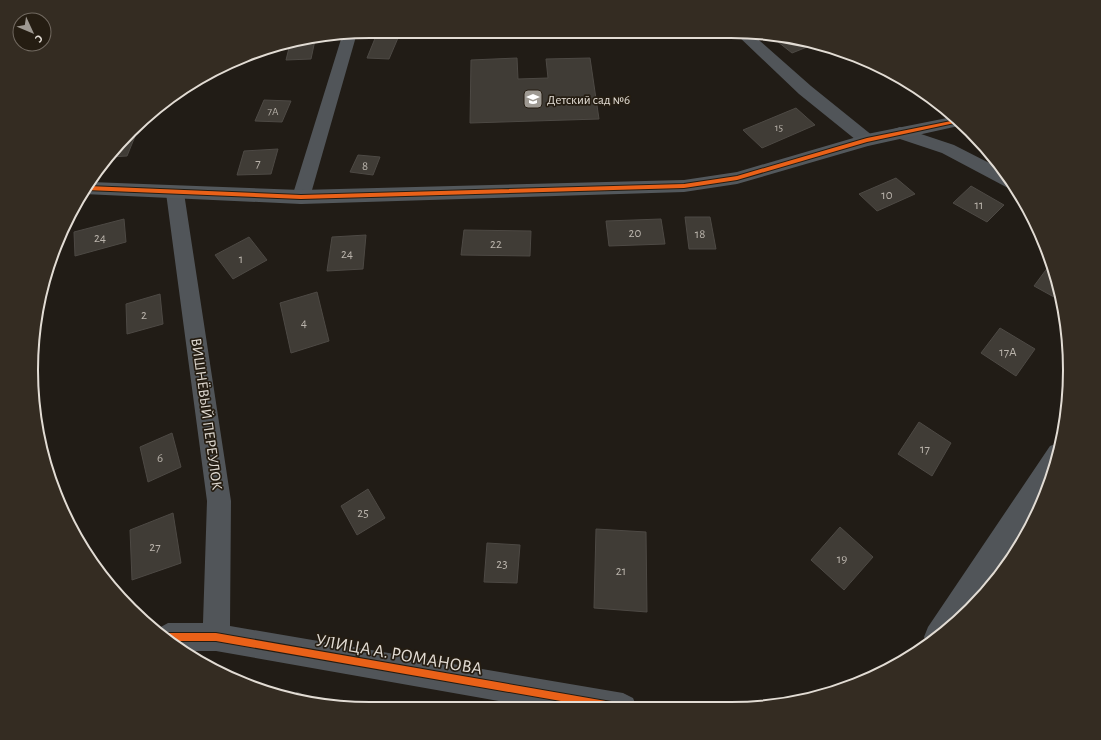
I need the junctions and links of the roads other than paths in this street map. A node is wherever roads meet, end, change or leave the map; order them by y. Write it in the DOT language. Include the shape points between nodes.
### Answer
graph roads {
  1 [pos="349,39"];
  2 [pos="748,39"];
  3 [pos="952,122"];
  4 [pos="900,133"];
  5 [pos="867,140"];
  6 [pos="999,175"];
  7 [pos="92,188"];
  8 [pos="175,193"];
  9 [pos="301,197"];
  10 [pos="1047,471"];
  11 [pos="948,621"];
  12 [pos="174,637"];
  13 [pos="216,637"];
  14 [pos="589,702"];
  1 -- 9 [label="street"];
  2 -- 5 [label="street" via="805,90"];
  3 -- 4 [label="street"];
  4 -- 5 [label="street"];
  4 -- 6 [label="street" via="948,149"];
  5 -- 9 [label="street" via="738,178 684,186"];
  7 -- 8 [label="street"];
  8 -- 9 [label="street"];
  8 -- 13 [label="street, ВИШНЁВЫЙ ПЕРЕУЛОК" via="219,501"];
  10 -- 11 [label="street"];
  12 -- 13 [label="street, УЛИЦА А. РОМАНОВА"];
  13 -- 14 [label="street, УЛИЦА А. РОМАНОВА"];
}
